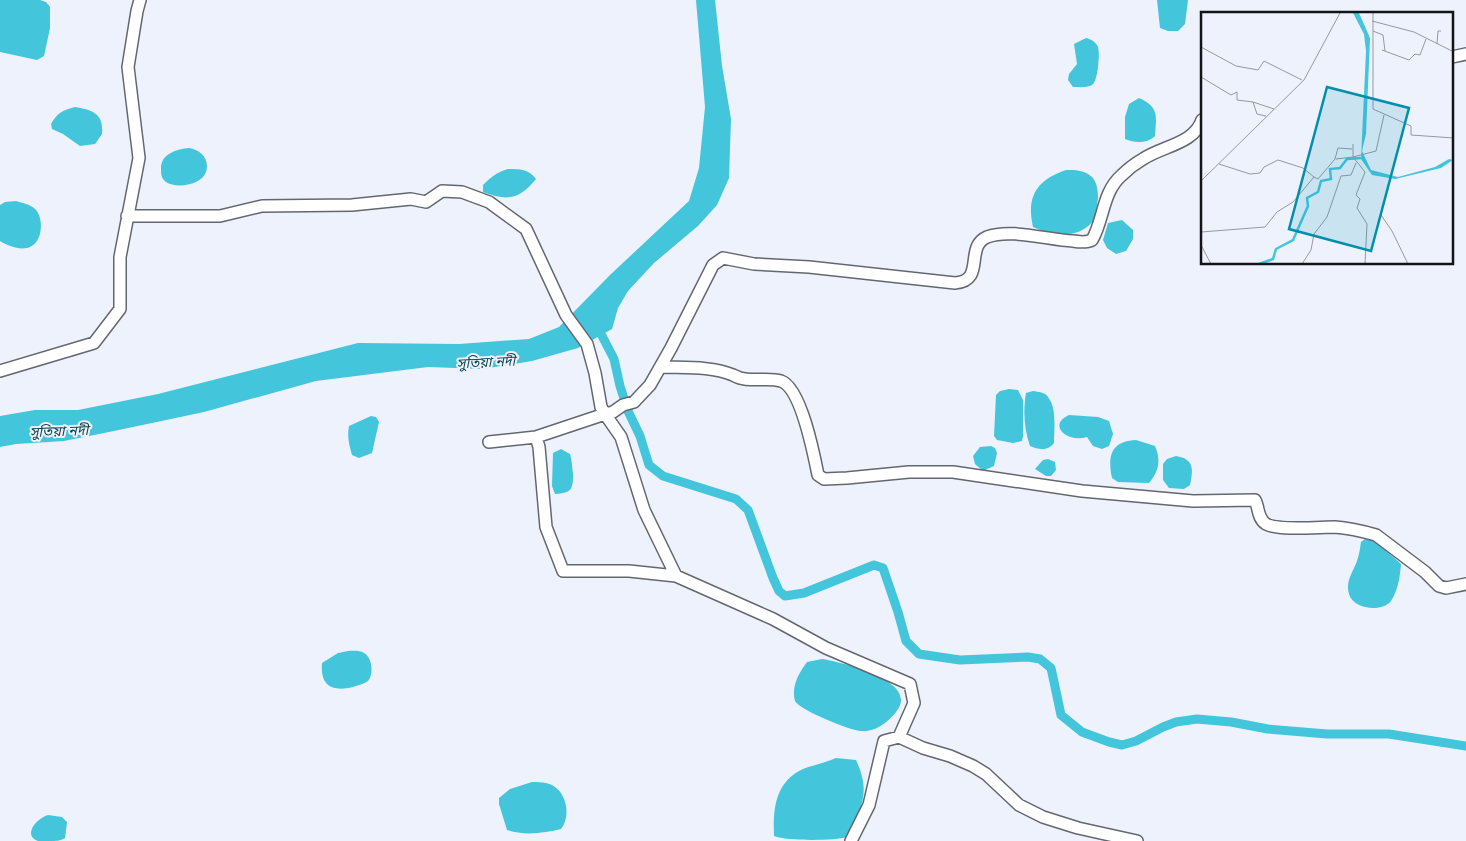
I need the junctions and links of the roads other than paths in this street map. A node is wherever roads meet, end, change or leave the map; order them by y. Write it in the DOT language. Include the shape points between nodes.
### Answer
graph roads {
  1 [pos="140,0"];
  2 [pos="1201,124"];
  3 [pos="127,216"];
  4 [pos="661,367"];
  5 [pos="0,372"];
  6 [pos="605,414"];
  7 [pos="536,437"];
  8 [pos="488,442"];
  9 [pos="676,576"];
  10 [pos="1466,584"];
  11 [pos="898,737"];
  12 [pos="851,841"];
  13 [pos="1137,841"];
  1 -- 3 [label="street" via="128,67 139,158"];
  2 -- 4 [label="street" via="1186,139 1144,158 1120,177 1106,199 1092,240 990,236 979,244 972,274 962,283 754,264 723,258 712,266"];
  3 -- 5 [label="street" via="120,256 120,309 94,343"];
  3 -- 6 [label="street" via="220,216 262,206 411,199 426,202 442,191 462,192 489,202 526,229 566,314 587,344"];
  4 -- 6 [label="street" via="650,386 634,402"];
  4 -- 10 [label="street" via="692,368 740,378 784,382 798,401 818,475 824,478 953,472 1082,491 1193,501 1255,500 1266,524 1354,528 1376,535 1439,586 1446,588"];
  6 -- 7 [label="street"];
  6 -- 9 [label="street" via="621,436 644,510"];
  7 -- 8 [label="street"];
  7 -- 9 [label="street" via="546,527 563,572 629,571"];
  9 -- 11 [label="street" via="773,619 826,648 910,684 914,704"];
  11 -- 12 [label="street" via="884,741 869,805"];
  11 -- 13 [label="street" via="973,766 1019,805 1043,817"];
}
